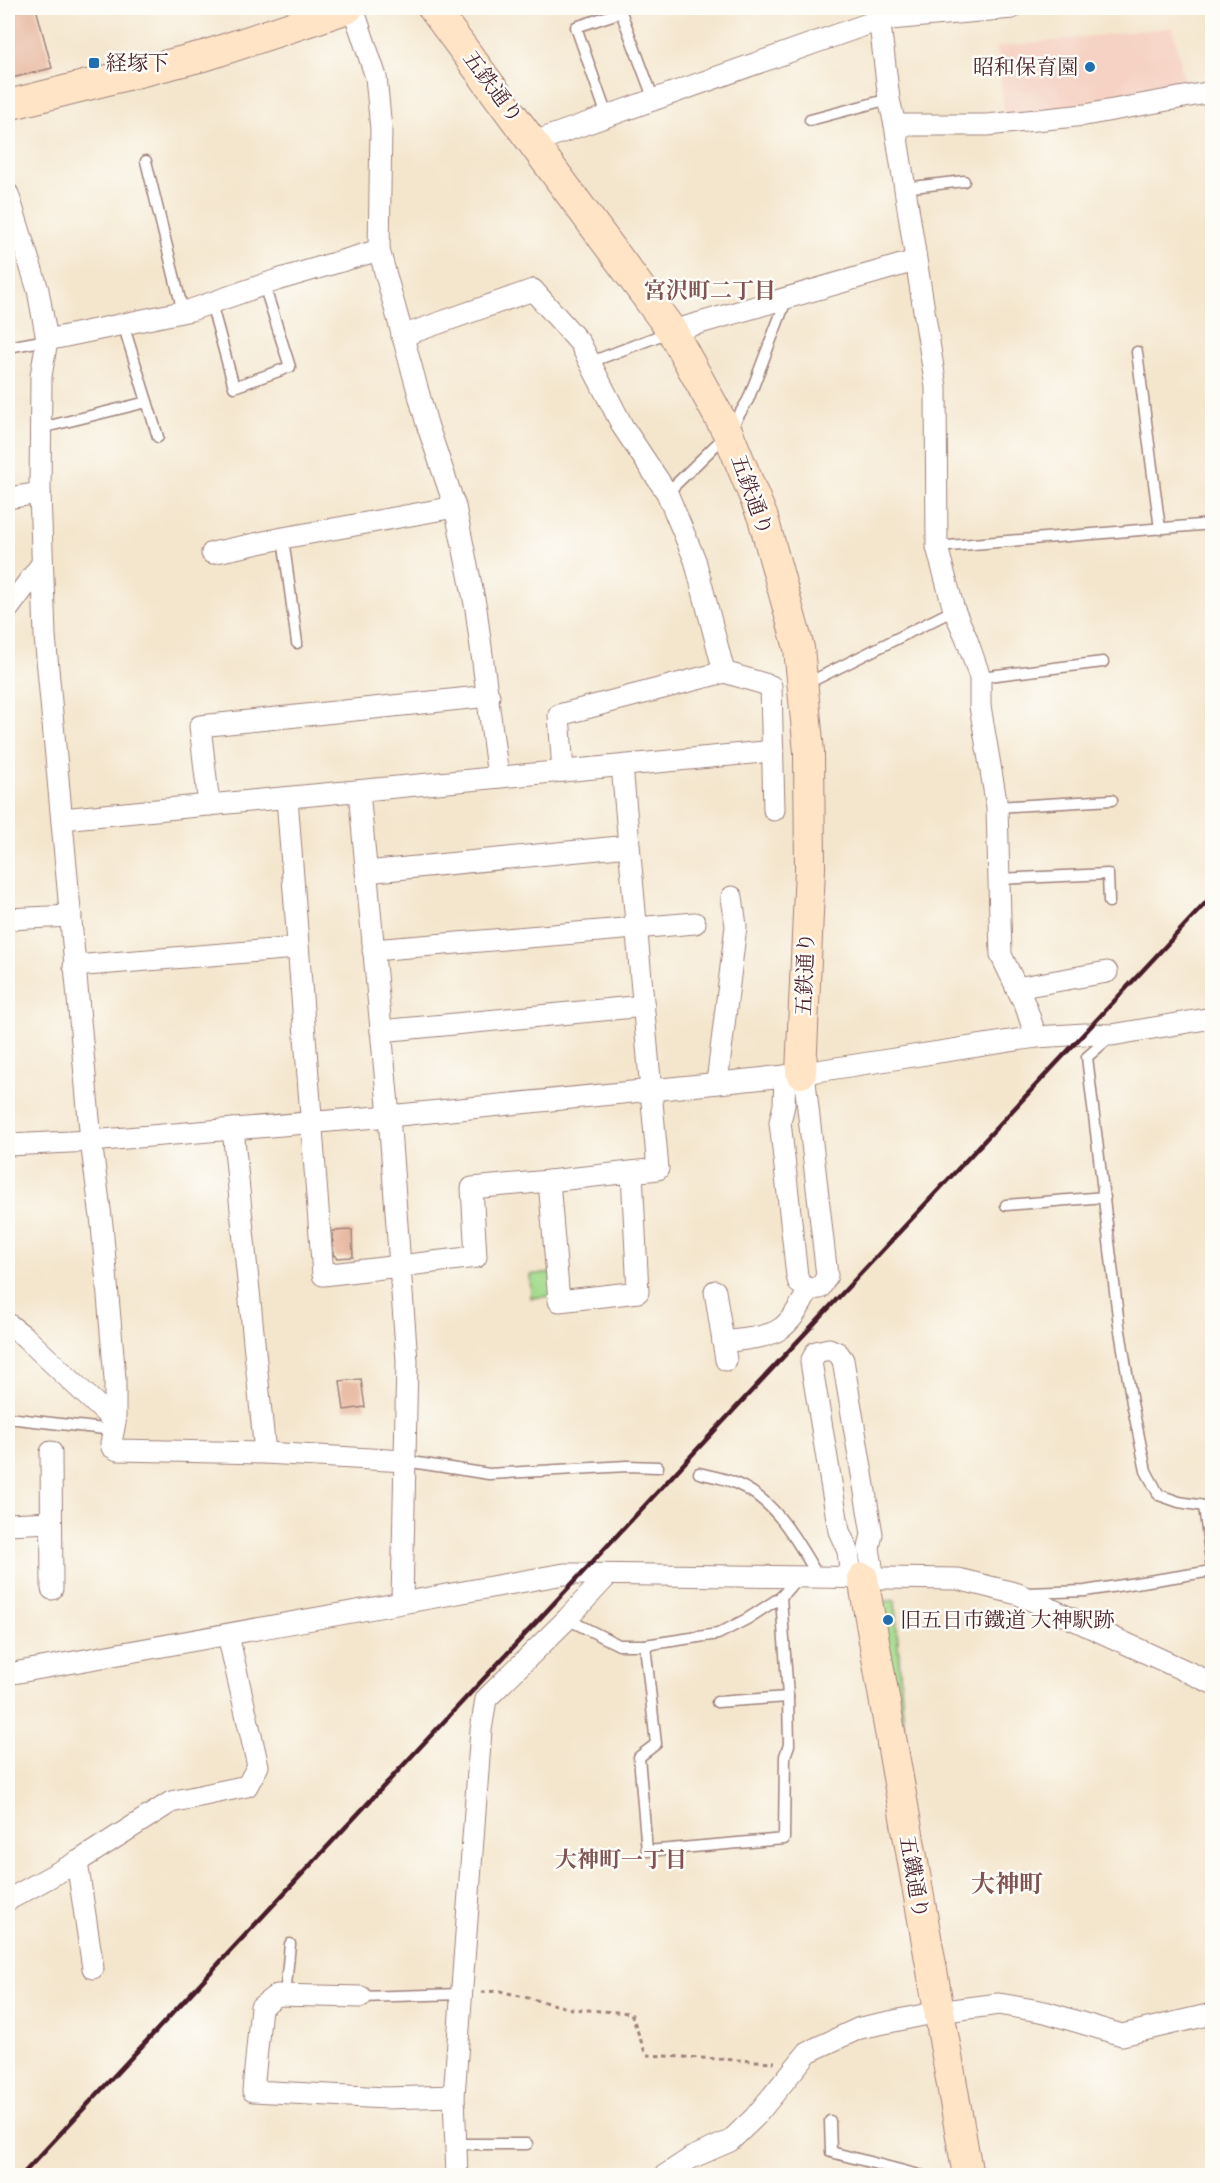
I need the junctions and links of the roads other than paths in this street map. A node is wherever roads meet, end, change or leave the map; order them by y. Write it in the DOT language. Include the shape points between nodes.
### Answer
graph roads {
  1 [pos="348,8"];
  2 [pos="353,8"];
  3 [pos="433,8"];
  4 [pos="1012,8"];
  5 [pos="879,14"];
  6 [pos="1212,92"];
  7 [pos="889,99"];
  8 [pos="654,100"];
  9 [pos="8,105"];
  10 [pos="607,116"];
  11 [pos="810,120"];
  12 [pos="895,125"];
  13 [pos="534,142"];
  14 [pos="146,161"];
  15 [pos="964,181"];
  16 [pos="904,188"];
  17 [pos="8,194"];
  18 [pos="379,249"];
  19 [pos="16,251"];
  20 [pos="915,261"];
  21 [pos="264,285"];
  22 [pos="787,298"];
  23 [pos="211,303"];
  24 [pos="183,312"];
  25 [pos="123,324"];
  26 [pos="672,330"];
  27 [pos="402,336"];
  28 [pos="47,340"];
  29 [pos="8,347"];
  30 [pos="1137,352"];
  31 [pos="591,362"];
  32 [pos="147,402"];
  33 [pos="41,428"];
  34 [pos="728,433"];
  35 [pos="158,437"];
  36 [pos="40,493"];
  37 [pos="668,493"];
  38 [pos="8,498"];
  39 [pos="455,507"];
  40 [pos="1212,524"];
  41 [pos="1160,529"];
  42 [pos="283,538"];
  43 [pos="937,547"];
  44 [pos="212,553"];
  45 [pos="41,565"];
  46 [pos="8,609"];
  47 [pos="954,610"];
  48 [pos="297,643"];
  49 [pos="1103,662"];
  50 [pos="724,672"];
  51 [pos="980,677"];
  52 [pos="804,686"];
  53 [pos="489,696"];
  54 [pos="773,751"];
  55 [pos="622,766"];
  56 [pos="563,771"];
  57 [pos="498,777"];
  58 [pos="359,791"];
  59 [pos="287,798"];
  60 [pos="1112,800"];
  61 [pos="209,805"];
  62 [pos="998,807"];
  63 [pos="774,810"];
  64 [pos="62,819"];
  65 [pos="629,846"];
  66 [pos="366,872"];
  67 [pos="999,879"];
  68 [pos="732,897"];
  69 [pos="1109,903"];
  70 [pos="71,916"];
  71 [pos="8,919"];
  72 [pos="694,923"];
  73 [pos="636,927"];
  74 [pos="297,948"];
  75 [pos="374,950"];
  76 [pos="75,966"];
  77 [pos="1107,972"];
  78 [pos="1016,988"];
  79 [pos="644,1006"];
  80 [pos="1212,1018"];
  81 [pos="381,1031"];
  82 [pos="1112,1035"];
  83 [pos="1036,1037"];
  84 [pos="797,1074"];
  85 [pos="717,1083"];
  86 [pos="652,1090"];
  87 [pos="389,1116"];
  88 [pos="311,1123"];
  89 [pos="233,1129"];
  90 [pos="91,1141"];
  91 [pos="8,1145"];
  92 [pos="632,1173"];
  93 [pos="549,1182"];
  94 [pos="1105,1197"];
  95 [pos="1006,1205"];
  96 [pos="401,1265"];
  97 [pos="809,1289"];
  98 [pos="715,1292"];
  99 [pos="8,1324"];
  100 [pos="8,1418"];
  101 [pos="114,1426"];
  102 [pos="51,1452"];
  103 [pos="265,1453"];
  104 [pos="405,1461"];
  105 [pos="658,1467"];
  106 [pos="699,1473"];
  107 [pos="51,1522"];
  108 [pos="8,1524"];
  109 [pos="1212,1571"];
  110 [pos="608,1575"];
  111 [pos="808,1576"];
  112 [pos="863,1579"];
  113 [pos="52,1589"];
  114 [pos="1018,1594"];
  115 [pos="781,1597"];
  116 [pos="402,1602"];
  117 [pos="567,1619"];
  118 [pos="228,1635"];
  119 [pos="645,1645"];
  120 [pos="8,1674"];
  121 [pos="1212,1683"];
  122 [pos="788,1697"];
  123 [pos="717,1702"];
  124 [pos="76,1862"];
  125 [pos="8,1900"];
  126 [pos="290,1944"];
  127 [pos="93,1968"];
  128 [pos="461,1994"];
  129 [pos="285,1996"];
  130 [pos="360,1997"];
  131 [pos="938,2012"];
  132 [pos="1212,2014"];
  133 [pos="454,2096"];
  134 [pos="830,2121"];
  135 [pos="457,2144"];
  136 [pos="526,2144"];
  137 [pos="975,2173"];
  138 [pos="457,2175"];
  139 [pos="664,2175"];
  140 [pos="923,2175"];
  1 -- 9 [label="street" via="207,55"];
  2 -- 18 [label="street" via="376,77 381,129"];
  3 -- 13 [label="street, 五鉄通り"];
  4 -- 5 [label="street"];
  5 -- 7 [label="street"];
  5 -- 8 [label="street"];
  6 -- 12 [label="street" via="1063,118 987,126"];
  7 -- 11 [label="lane"];
  7 -- 12 [label="street"];
  8 -- 10 [label="street"];
  8 -- 10 [label="lane" via="621,12 576,27"];
  10 -- 13 [label="street"];
  12 -- 16 [label="street"];
  13 -- 26 [label="street, 五鉄通り"];
  14 -- 24 [label="lane"];
  15 -- 16 [label="lane"];
  16 -- 20 [label="street"];
  17 -- 19 [label="street"];
  18 -- 21 [label="street"];
  18 -- 27 [label="street"];
  19 -- 28 [label="street" via="38,290"];
  20 -- 22 [label="street"];
  20 -- 43 [label="street" via="936,387"];
  21 -- 23 [label="street"];
  21 -- 23 [label="lane" via="290,367 234,387"];
  22 -- 26 [label="street"];
  22 -- 34 [label="lane" via="748,400"];
  23 -- 24 [label="street"];
  24 -- 25 [label="street"];
  25 -- 28 [label="street"];
  25 -- 32 [label="lane"];
  26 -- 31 [label="lane"];
  26 -- 34 [label="street, 五鉄通り"];
  27 -- 31 [label="street" via="533,290 580,343"];
  27 -- 39 [label="street"];
  28 -- 29 [label="lane"];
  28 -- 33 [label="street"];
  30 -- 41 [label="lane"];
  31 -- 37 [label="street" via="623,427"];
  32 -- 33 [label="lane"];
  32 -- 35 [label="lane"];
  33 -- 36 [label="street"];
  34 -- 37 [label="lane"];
  34 -- 52 [label="street, 五鉄通り" via="763,518 799,648"];
  36 -- 38 [label="street"];
  36 -- 45 [label="street"];
  37 -- 50 [label="street" via="694,560"];
  39 -- 42 [label="street"];
  39 -- 53 [label="street"];
  40 -- 41 [label="lane"];
  41 -- 43 [label="lane"];
  42 -- 44 [label="street"];
  42 -- 48 [label="lane"];
  43 -- 47 [label="street"];
  45 -- 46 [label="street"];
  45 -- 64 [label="street"];
  47 -- 51 [label="street"];
  47 -- 52 [label="lane"];
  49 -- 51 [label="lane"];
  50 -- 54 [label="street" via="771,686"];
  50 -- 56 [label="street" via="559,715"];
  51 -- 62 [label="street" via="980,706"];
  52 -- 84 [label="street, 五鉄通り" via="810,868"];
  53 -- 57 [label="street"];
  53 -- 61 [label="street" via="201,726"];
  54 -- 55 [label="street"];
  54 -- 63 [label="street"];
  55 -- 56 [label="street"];
  55 -- 65 [label="street"];
  56 -- 57 [label="street"];
  57 -- 58 [label="street"];
  58 -- 59 [label="street"];
  58 -- 66 [label="street"];
  59 -- 61 [label="street"];
  59 -- 74 [label="street"];
  60 -- 62 [label="lane"];
  61 -- 64 [label="street"];
  62 -- 67 [label="street"];
  64 -- 70 [label="street"];
  65 -- 66 [label="street"];
  65 -- 73 [label="street"];
  66 -- 75 [label="street"];
  67 -- 69 [label="lane" via="1108,874"];
  67 -- 78 [label="street" via="1001,955"];
  68 -- 85 [label="street" via="736,926"];
  70 -- 71 [label="street"];
  70 -- 76 [label="street"];
  72 -- 73 [label="street"];
  73 -- 75 [label="street"];
  73 -- 79 [label="street"];
  74 -- 76 [label="street"];
  74 -- 88 [label="street"];
  75 -- 81 [label="street"];
  76 -- 90 [label="street"];
  77 -- 78 [label="street"];
  78 -- 83 [label="street"];
  79 -- 81 [label="street"];
  79 -- 86 [label="street"];
  80 -- 82 [label="street"];
  81 -- 87 [label="street"];
  82 -- 83 [label="street"];
  82 -- 94 [label="lane" via="1087,1057"];
  83 -- 84 [label="street"];
  84 -- 85 [label="street"];
  84 -- 97 [label="street" via="780,1122 797,1276 799,1283"];
  84 -- 97 [label="street" via="826,1276 820,1287"];
  85 -- 86 [label="street"];
  86 -- 87 [label="street"];
  86 -- 92 [label="street" via="658,1169"];
  87 -- 88 [label="street"];
  87 -- 96 [label="street"];
  88 -- 89 [label="street"];
  88 -- 96 [label="street" via="323,1275"];
  89 -- 90 [label="street"];
  89 -- 103 [label="street"];
  90 -- 91 [label="street"];
  90 -- 101 [label="street" via="115,1379"];
  92 -- 93 [label="street"];
  92 -- 93 [label="street" via="638,1292 559,1301"];
  93 -- 96 [label="street" via="472,1188 476,1257"];
  94 -- 95 [label="lane"];
  94 -- 109 [label="lane" via="1119,1325 1146,1471 1159,1495 1204,1506"];
  96 -- 104 [label="street" via="407,1360"];
  97 -- 98 [label="street" via="784,1328 724,1351"];
  99 -- 101 [label="street"];
  100 -- 101 [label="lane"];
  101 -- 103 [label="street" via="111,1443 118,1450"];
  102 -- 107 [label="street"];
  103 -- 104 [label="street"];
  104 -- 105 [label="lane" via="489,1474"];
  104 -- 116 [label="street"];
  106 -- 111 [label="lane" via="735,1483 766,1502 783,1521"];
  107 -- 108 [label="street"];
  107 -- 113 [label="street"];
  109 -- 114 [label="lane" via="1085,1591"];
  110 -- 111 [label="street"];
  110 -- 116 [label="street" via="564,1574"];
  110 -- 117 [label="street"];
  111 -- 112 [label="street"];
  111 -- 115 [label="lane"];
  112 -- 112 [label="street" via="839,1531 811,1362 816,1352 829,1348 843,1360 872,1534"];
  112 -- 114 [label="street" via="958,1579"];
  112 -- 131 [label="street, 五鐵通り"];
  114 -- 121 [label="street"];
  115 -- 119 [label="lane" via="718,1634"];
  115 -- 122 [label="lane"];
  116 -- 118 [label="street"];
  117 -- 119 [label="lane" via="619,1645"];
  117 -- 128 [label="street" via="486,1699"];
  118 -- 120 [label="street"];
  118 -- 124 [label="street" via="258,1766 247,1786 171,1802"];
  119 -- 122 [label="lane" via="656,1744 639,1757 646,1851 784,1839"];
  122 -- 123 [label="lane"];
  124 -- 125 [label="street"];
  124 -- 127 [label="street"];
  126 -- 129 [label="lane"];
  128 -- 130 [label="lane"];
  128 -- 133 [label="street"];
  129 -- 130 [label="street"];
  129 -- 133 [label="street" via="277,1995 261,2007 253,2091 386,2098"];
  131 -- 132 [label="street" via="999,2004 1045,2012 1122,2035"];
  131 -- 137 [label="street, 五鐵通り"];
  131 -- 139 [label="street" via="860,2028 808,2052 730,2141"];
  133 -- 135 [label="street"];
  134 -- 140 [label="lane" via="831,2152"];
  135 -- 136 [label="lane"];
  135 -- 138 [label="street"];
}
